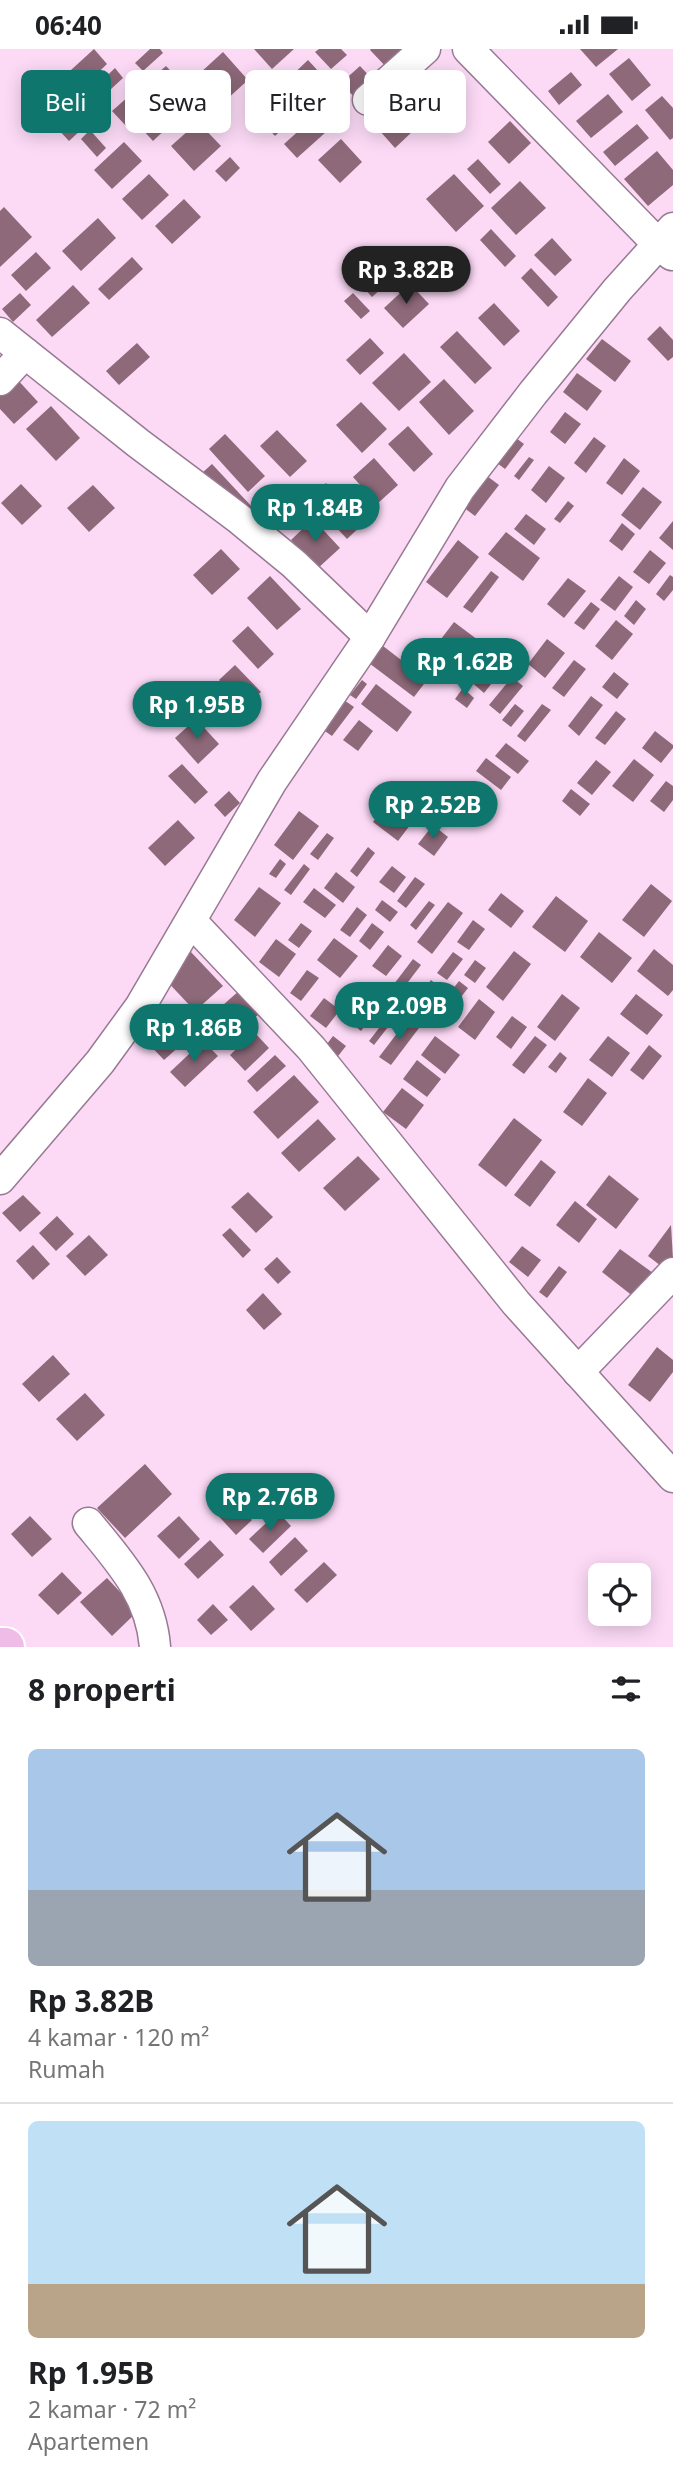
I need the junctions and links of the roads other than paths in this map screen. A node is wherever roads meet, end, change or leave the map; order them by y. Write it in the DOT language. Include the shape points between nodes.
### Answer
graph roads {
  1 [pos="425,49"];
  2 [pos="468,49"];
  3 [pos="402,70"];
  4 [pos="668,242"];
  5 [pos="0,333"];
  6 [pos="25,353"];
  7 [pos="0,380"];
  8 [pos="370,637"];
  9 [pos="191,921"];
  10 [pos="0,1179"];
  11 [pos="673,1273"];
  12 [pos="578,1372"];
  13 [pos="673,1477"];
  14 [pos="88,1523"];
  15 [pos="155,1647"];
  1 -- 3 [label="street"];
  2 -- 4 [label="street"];
  4 -- 8 [label="street" via="617,290 460,488"];
  5 -- 6 [label="street"];
  6 -- 7 [label="street"];
  6 -- 8 [label="street" via="294,564"];
  8 -- 9 [label="street" via="272,781"];
  9 -- 10 [label="street" via="140,1007 100,1062"];
  9 -- 12 [label="street" via="312,1048 516,1303"];
  11 -- 12 [label="street"];
  12 -- 13 [label="street"];
  14 -- 15 [label="street" via="138,1589 150,1616"];
}
